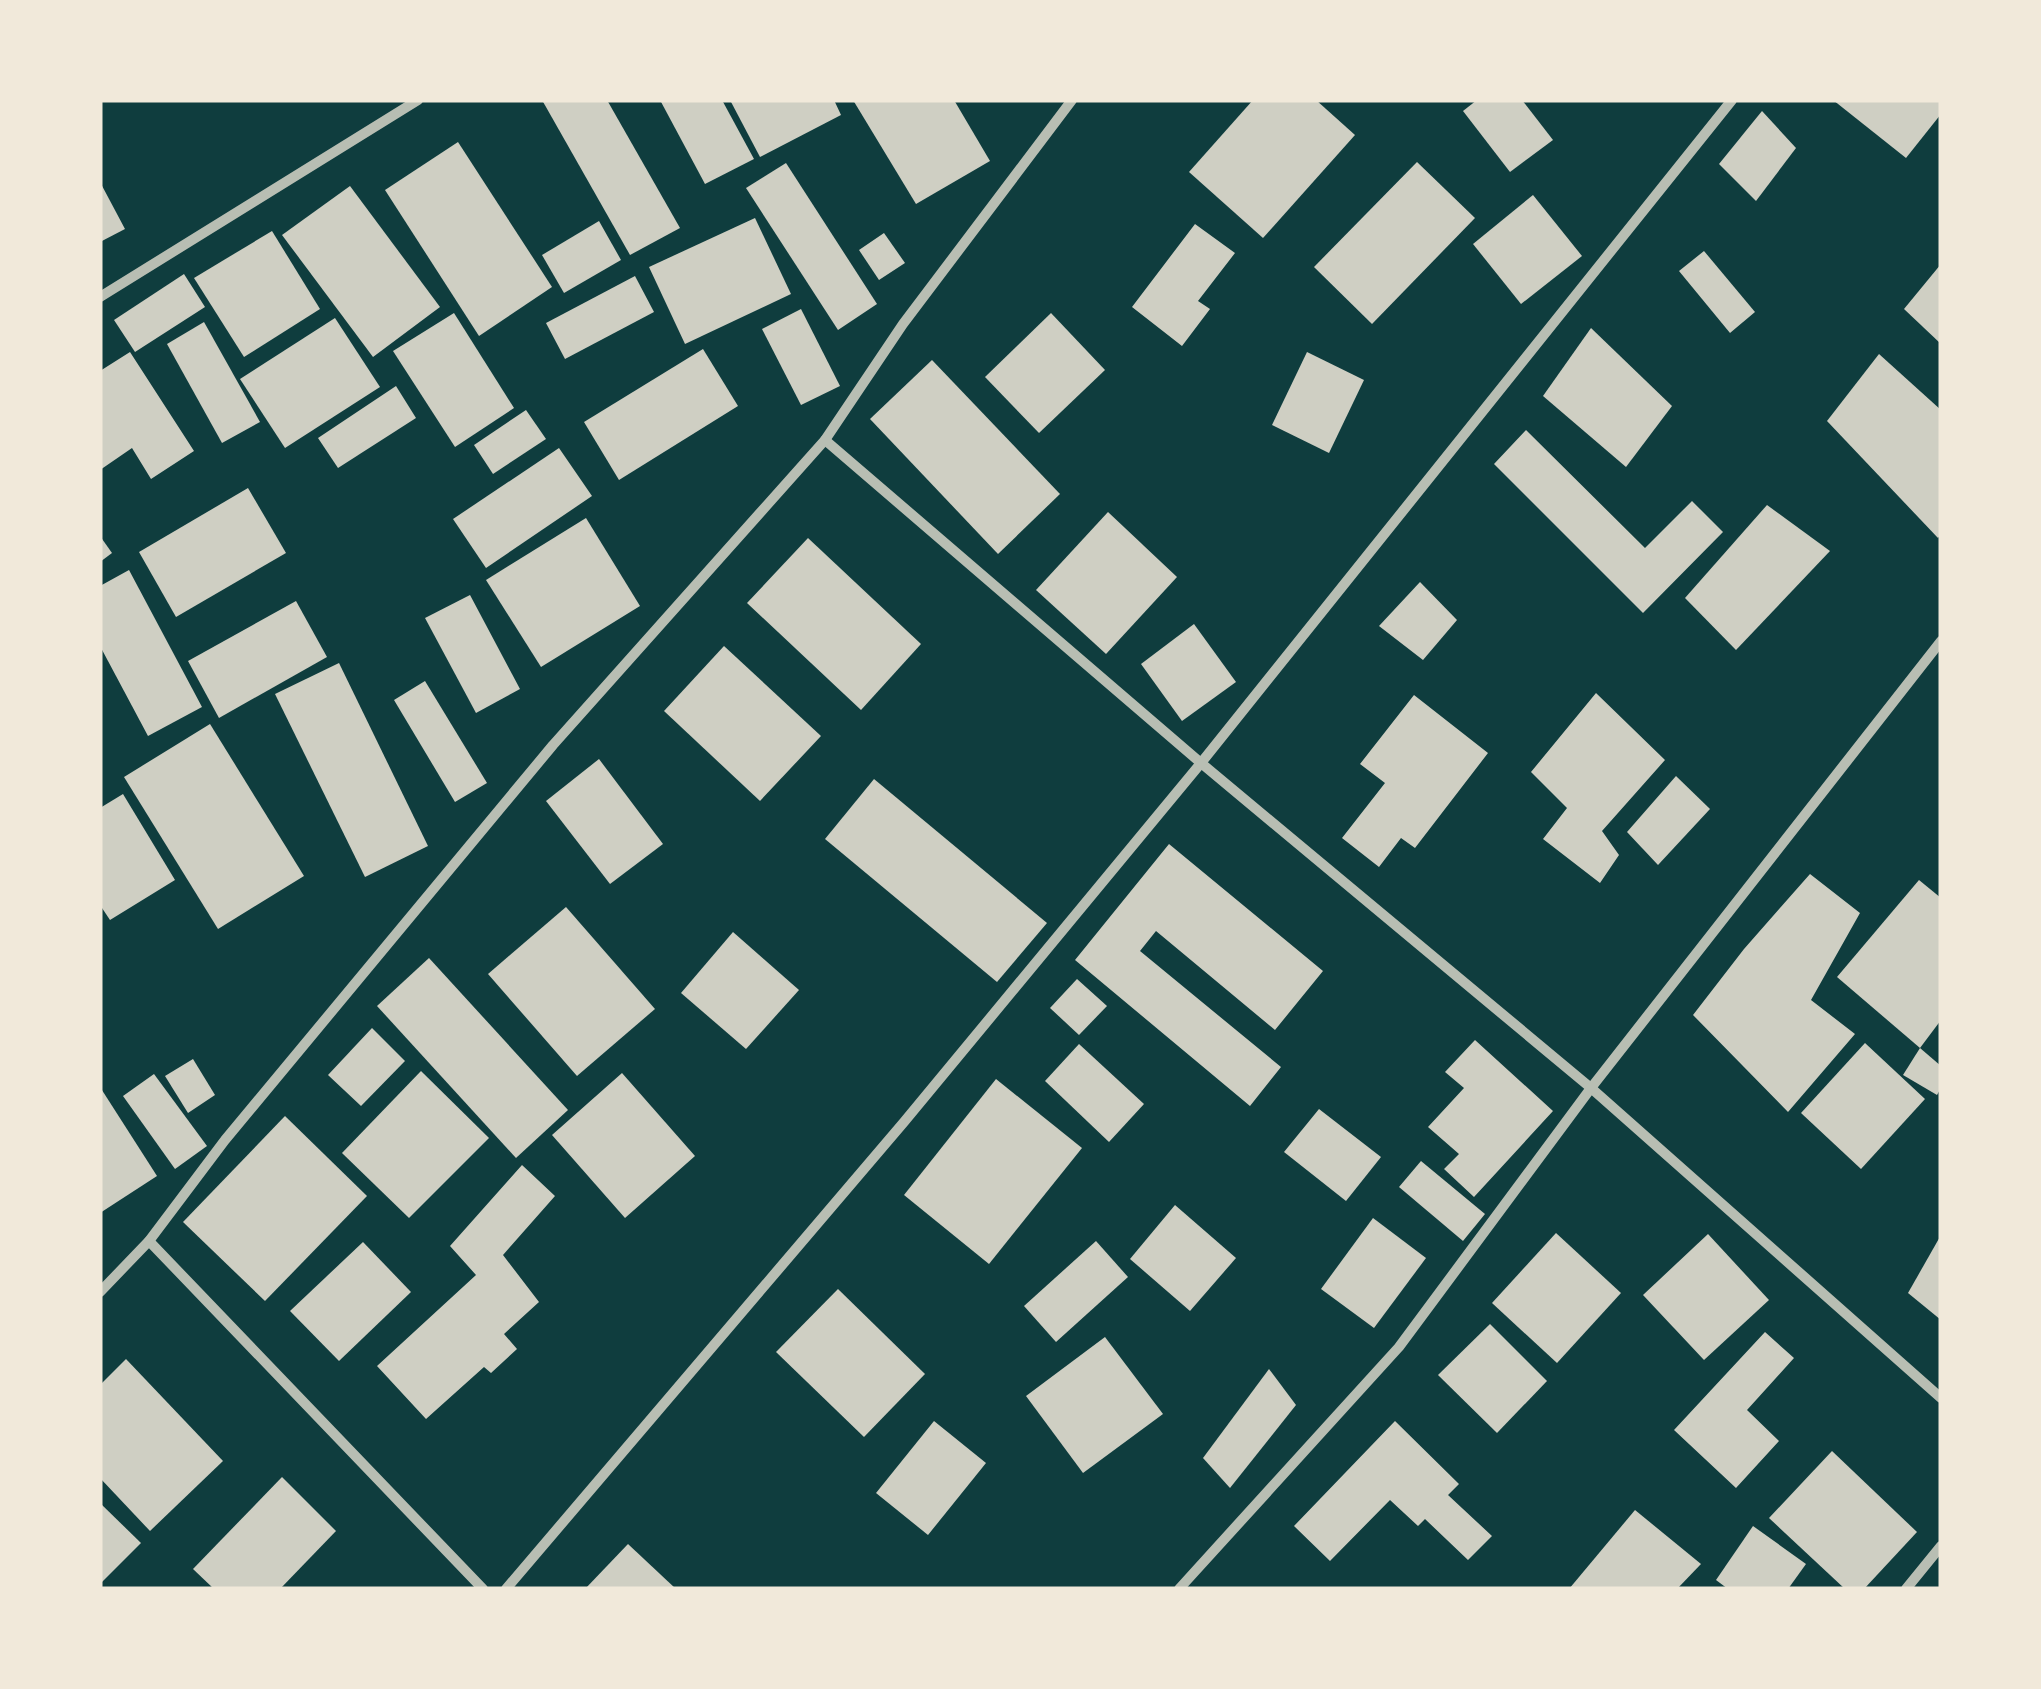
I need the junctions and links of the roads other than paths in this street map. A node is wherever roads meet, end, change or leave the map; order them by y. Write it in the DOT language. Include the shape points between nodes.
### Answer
graph roads {
  1 [pos="418,100"];
  2 [pos="1072,100"];
  3 [pos="1732,100"];
  4 [pos="100,297"];
  5 [pos="825,440"];
  6 [pos="1941,641"];
  7 [pos="1201,763"];
  8 [pos="1591,1088"];
  9 [pos="149,1241"];
  10 [pos="100,1292"];
  11 [pos="1941,1398"];
  12 [pos="1941,1546"];
  13 [pos="484,1589"];
  14 [pos="506,1589"];
  15 [pos="1180,1589"];
  16 [pos="1906,1589"];
  1 -- 4 [label="street"];
  2 -- 5 [label="street" via="902,324"];
  3 -- 7 [label="street"];
  5 -- 7 [label="street"];
  5 -- 9 [label="street" via="553,745"];
  6 -- 8 [label="street"];
  7 -- 8 [label="street"];
  7 -- 14 [label="street"];
  8 -- 11 [label="street"];
  8 -- 15 [label="street" via="1398,1348"];
  9 -- 10 [label="street"];
  9 -- 13 [label="street"];
  12 -- 16 [label="street"];
}
